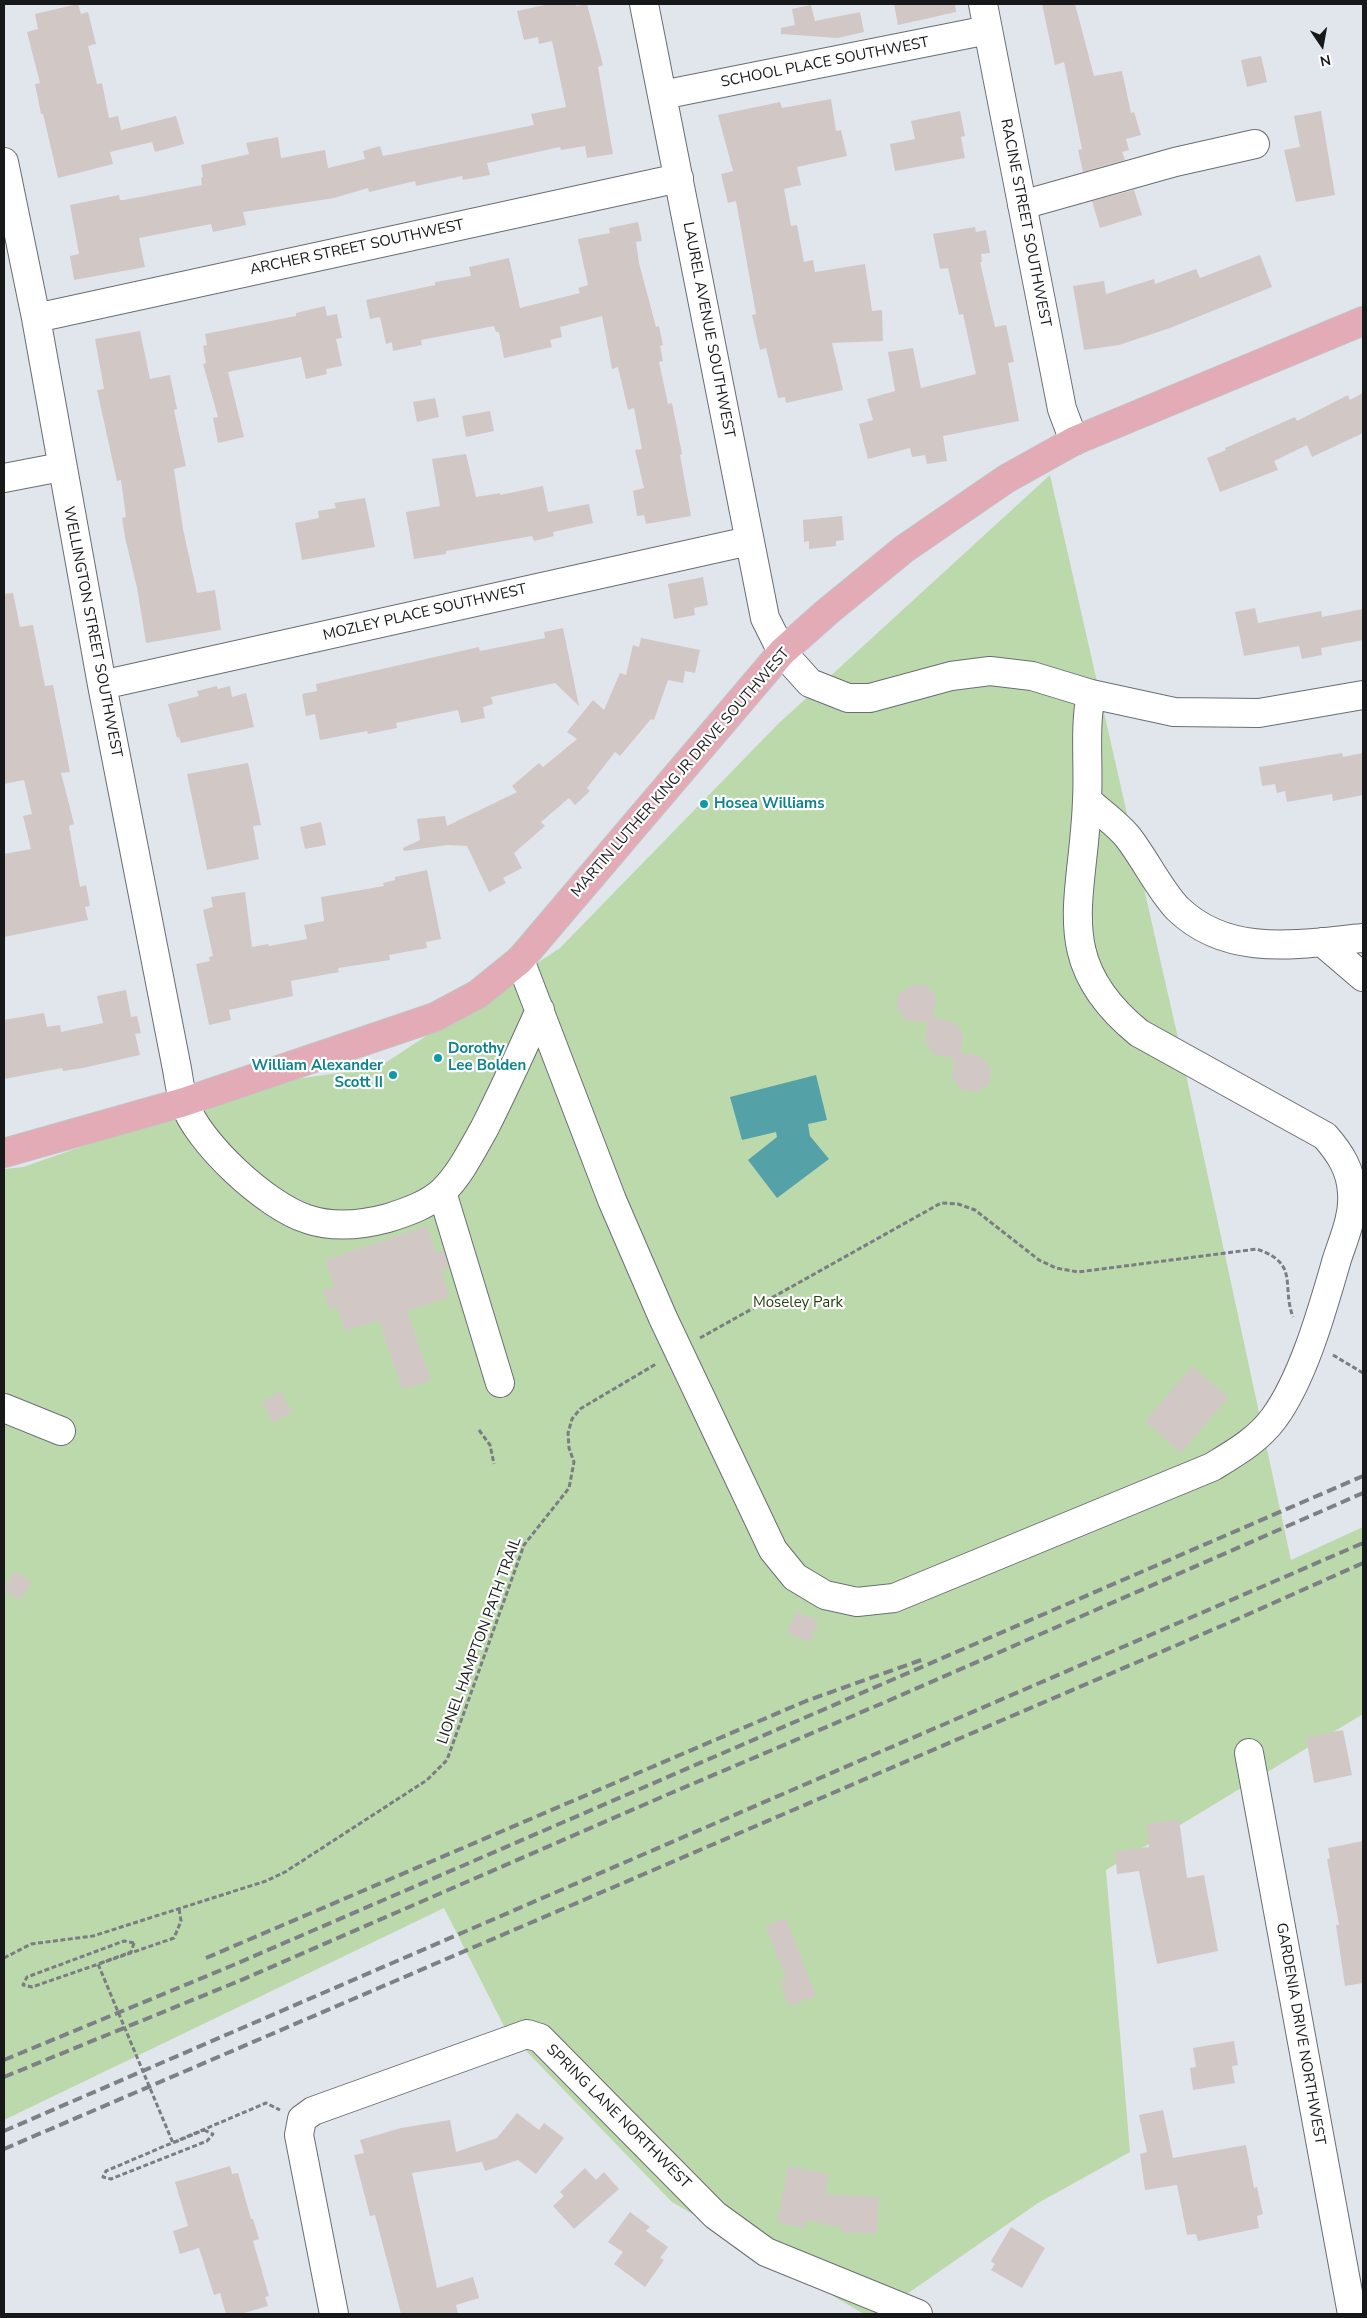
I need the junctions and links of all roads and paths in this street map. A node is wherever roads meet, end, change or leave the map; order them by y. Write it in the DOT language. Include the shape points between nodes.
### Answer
graph roads {
  1 [pos="644,4"];
  2 [pos="983,4"];
  3 [pos="988,30"];
  4 [pos="662,95"];
  5 [pos="1254,144"];
  6 [pos="4,162"];
  7 [pos="678,178"];
  8 [pos="1022,205"];
  9 [pos="36,318"];
  10 [pos="1363,321"];
  11 [pos="1074,441"];
  12 [pos="61,466"];
  13 [pos="4,478"];
  14 [pos="749,541"];
  15 [pos="782,652"];
  16 [pos="102,685"];
  17 [pos="1091,694"];
  18 [pos="1363,695"];
  19 [pos="1088,800"];
  20 [pos="1363,938"];
  21 [pos="1322,942"];
  22 [pos="520,960"];
  23 [pos="1363,977"];
  24 [pos="540,1010"];
  25 [pos="184,1102"];
  26 [pos="4,1153"];
  27 [pos="442,1192"];
  28 [pos="1295,1324"];
  29 [pos="702,1338"];
  30 [pos="1336,1357"];
  31 [pos="653,1366"];
  32 [pos="1363,1373"];
  33 [pos="500,1383"];
  34 [pos="4,1408"];
  35 [pos="480,1430"];
  36 [pos="62,1431"];
  37 [pos="494,1464"];
  38 [pos="1250,1753"];
  39 [pos="180,1909"];
  40 [pos="4,1958"];
  41 [pos="302,2119"];
  42 [pos="334,2314"];
  43 [pos="918,2314"];
  44 [pos="1352,2314"];
  1 -- 4 [label="street, LAUREL AVENUE SOUTHWEST"];
  2 -- 3 [label="street, RACINE STREET SOUTHWEST"];
  3 -- 4 [label="street, SCHOOL PLACE SOUTHWEST"];
  3 -- 8 [label="street, RACINE STREET SOUTHWEST"];
  4 -- 7 [label="street, LAUREL AVENUE SOUTHWEST"];
  5 -- 8 [label="street" via="1174,162"];
  6 -- 9 [label="street, WELLINGTON STREET SOUTHWEST"];
  7 -- 9 [label="street, ARCHER STREET SOUTHWEST"];
  7 -- 14 [label="street, LAUREL AVENUE SOUTHWEST"];
  8 -- 11 [label="street, RACINE STREET SOUTHWEST" via="1062,410"];
  9 -- 12 [label="street, WELLINGTON STREET SOUTHWEST"];
  10 -- 11 [label="main road, MARTIN LUTHER KING JR DRIVE SOUTHWEST"];
  11 -- 15 [label="main road, MARTIN LUTHER KING JR DRIVE SOUTHWEST" via="1006,479 904,549"];
  12 -- 13 [label="street"];
  12 -- 16 [label="street, WELLINGTON STREET SOUTHWEST"];
  14 -- 15 [label="street, LAUREL AVENUE SOUTHWEST" via="765,618"];
  14 -- 16 [label="street, MOZLEY PLACE SOUTHWEST"];
  15 -- 17 [label="street, LAUREL AVENUE SOUTHWEST" via="810,683 848,698 870,698 952,676 990,671 1032,676"];
  15 -- 22 [label="main road, MARTIN LUTHER KING JR DRIVE SOUTHWEST"];
  16 -- 25 [label="street, WELLINGTON STREET SOUTHWEST"];
  17 -- 18 [label="street, LAUREL AVENUE SOUTHWEST" via="1174,712 1259,713"];
  17 -- 19 [label="street" via="1086,715"];
  19 -- 21 [label="street" via="1126,835 1177,908 1203,928 1235,941 1255,944 1275,946"];
  19 -- 24 [label="street" via="1076,924 1082,958 1099,993 1117,1015 1139,1033 1325,1136 1340,1153 1349,1172 1350,1216 1319,1320 1291,1388 1274,1418 1248,1445 1212,1467 894,1598 857,1602 825,1595 795,1577 773,1550 663,1318 612,1200"];
  20 -- 21 [label="street"];
  21 -- 23 [label="street"];
  22 -- 24 [label="street"];
  22 -- 25 [label="main road, MARTIN LUTHER KING JR DRIVE SOUTHWEST" via="478,994 435,1018"];
  24 -- 27 [label="street" via="469,1157"];
  25 -- 26 [label="main road, MARTIN LUTHER KING JR DRIVE SOUTHWEST"];
  25 -- 27 [label="street, WELLINGTON STREET SOUTHWEST" via="207,1142 240,1175 271,1200 305,1219 333,1225 375,1222 411,1211"];
  27 -- 33 [label="street"];
  28 -- 29 [label="path" via="1289,1307 1288,1276 1275,1255 1257,1249 1078,1272 1056,1268 1039,1260 975,1210 941,1203"];
  30 -- 32 [label="path"];
  31 -- 39 [label="path, LIONEL HAMPTON PATH TRAIL" via="580,1409 572,1419 568,1433 574,1462 569,1488 524,1544 447,1760 427,1780 285,1872"];
  34 -- 36 [label="street"];
  35 -- 37 [label="path" via="490,1445"];
  38 -- 44 [label="street, GARDENIA DRIVE NORTHWEST"];
  39 -- 40 [label="path, LIONEL HAMPTON PATH TRAIL" via="93,1936 31,1944"];
  39 -- 41 [label="path, bridge" via="181,1921 174,1938 123,1956 114,1959 105,1962 96,1965 87,1968 69,1975 32,1987 23,1985 27,1978 53,1967 124,1941 134,1943 131,1952 98,1964 102,1973 128,2036 166,2125 169,2134 173,2143 204,2130 213,2134 207,2141 111,2179 102,2177 106,2170 168,2144 177,2141 266,2103"];
  41 -- 42 [label="street" via="299,2135"];
  41 -- 43 [label="street, SPRING LANE NORTHWEST" via="313,2111 528,2034 540,2038 715,2215 766,2252"];
}
